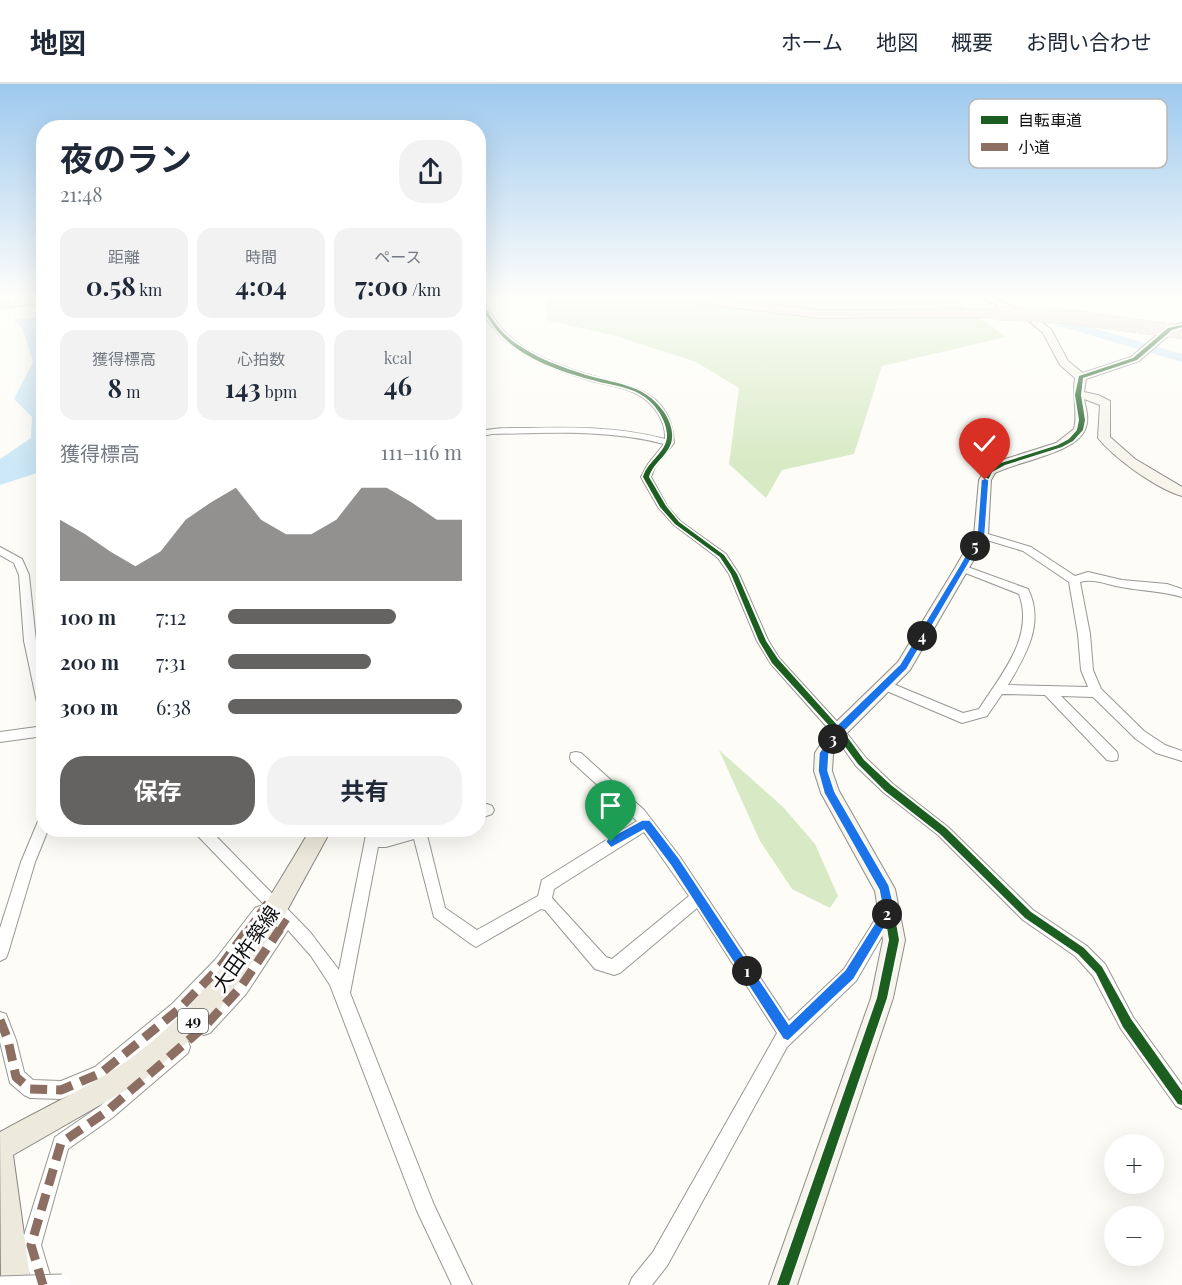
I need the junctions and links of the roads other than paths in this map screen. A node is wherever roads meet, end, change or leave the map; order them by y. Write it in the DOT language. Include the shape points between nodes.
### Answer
graph roads {
  1 [pos="527,350"];
  2 [pos="1057,350"];
  3 [pos="1146,350"];
  4 [pos="1082,376"];
  5 [pos="1078,395"];
  6 [pos="486,433"];
  7 [pos="670,443"];
  8 [pos="1182,492"];
  9 [pos="981,535"];
  10 [pos="0,550"];
  11 [pos="962,568"];
  12 [pos="1074,580"];
  13 [pos="1182,593"];
  14 [pos="36,669"];
  15 [pos="886,686"];
  16 [pos="997,689"];
  17 [pos="1048,690"];
  18 [pos="1096,692"];
  19 [pos="36,731"];
  20 [pos="838,731"];
  21 [pos="0,737"];
  22 [pos="1112,756"];
  23 [pos="1182,756"];
  24 [pos="576,757"];
  25 [pos="646,823"];
  26 [pos="39,837"];
  27 [pos="208,837"];
  28 [pos="317,837"];
  29 [pos="373,837"];
  30 [pos="377,837"];
  31 [pos="399,837"];
  32 [pos="423,837"];
  33 [pos="699,898"];
  34 [pos="544,903"];
  35 [pos="278,908"];
  36 [pos="889,910"];
  37 [pos="0,953"];
  38 [pos="343,991"];
  39 [pos="0,1020"];
  40 [pos="788,1034"];
  41 [pos="1182,1100"];
  42 [pos="0,1147"];
  43 [pos="0,1158"];
  44 [pos="60,1284"];
  45 [pos="0,1285"];
  46 [pos="16,1285"];
  47 [pos="462,1285"];
  48 [pos="639,1285"];
  49 [pos="783,1285"];
  1 -- 7 [label="street" via="570,371 640,392 663,416 671,433"];
  2 -- 4 [label="street" via="1064,363"];
  3 -- 4 [label="street" via="1122,365"];
  4 -- 5 [label="street"];
  5 -- 8 [label="street" via="1106,403 1104,438 1113,448"];
  5 -- 9 [label="street" via="1082,420 1080,430 1071,440 990,471 985,480"];
  6 -- 7 [label="street" via="602,429"];
  7 -- 20 [label="street" via="647,470 651,488 676,523 722,556 775,661"];
  9 -- 11 [label="street"];
  9 -- 12 [label="street" via="1027,549"];
  10 -- 14 [label="street" via="18,561 24,575"];
  11 -- 15 [label="street" via="904,666"];
  11 -- 16 [label="street" via="1024,592 1028,600 1030,622 1022,647"];
  12 -- 13 [label="street" via="1088,576"];
  12 -- 18 [label="street" via="1087,670"];
  15 -- 16 [label="street" via="962,718 983,713"];
  15 -- 20 [label="street"];
  16 -- 17 [label="street"];
  17 -- 18 [label="street"];
  17 -- 22 [label="street"];
  18 -- 23 [label="street" via="1140,735 1161,749"];
  19 -- 21 [label="street"];
  20 -- 36 [label="street" via="824,753 823,771 830,793 885,889"];
  20 -- 41 [label="street" via="861,762 888,788 943,831 1028,915 1087,957 1099,970 1127,1023"];
  24 -- 25 [label="street" via="617,791"];
  25 -- 33 [label="street"];
  25 -- 34 [label="street" via="547,885"];
  26 -- 37 [label="street"];
  27 -- 35 [label="street"];
  28 -- 35 [label="main road, 大田杵築線 / 49"];
  29 -- 38 [label="street"];
  30 -- 31 [label="street" via="386,841"];
  32 -- 34 [label="street" via="439,912 476,939"];
  33 -- 34 [label="street" via="614,967 601,963"];
  33 -- 40 [label="street"];
  35 -- 38 [label="street" via="311,940"];
  35 -- 39 [label="street" via="178,1010 101,1073 61,1090 30,1089 16,1077"];
  35 -- 42 [label="main road, 大田杵築線 / 49" via="201,1014 133,1072"];
  35 -- 44 [label="street" via="240,988 206,1025 106,1113 61,1143 31,1245"];
  36 -- 40 [label="street" via="850,975"];
  36 -- 49 [label="street" via="894,940 882,998"];
  38 -- 47 [label="street" via="427,1211"];
  40 -- 48 [label="street" via="754,1085 660,1259"];
  43 -- 46 [label="main road"];
  44 -- 45 [label="street, bridge"];
}
